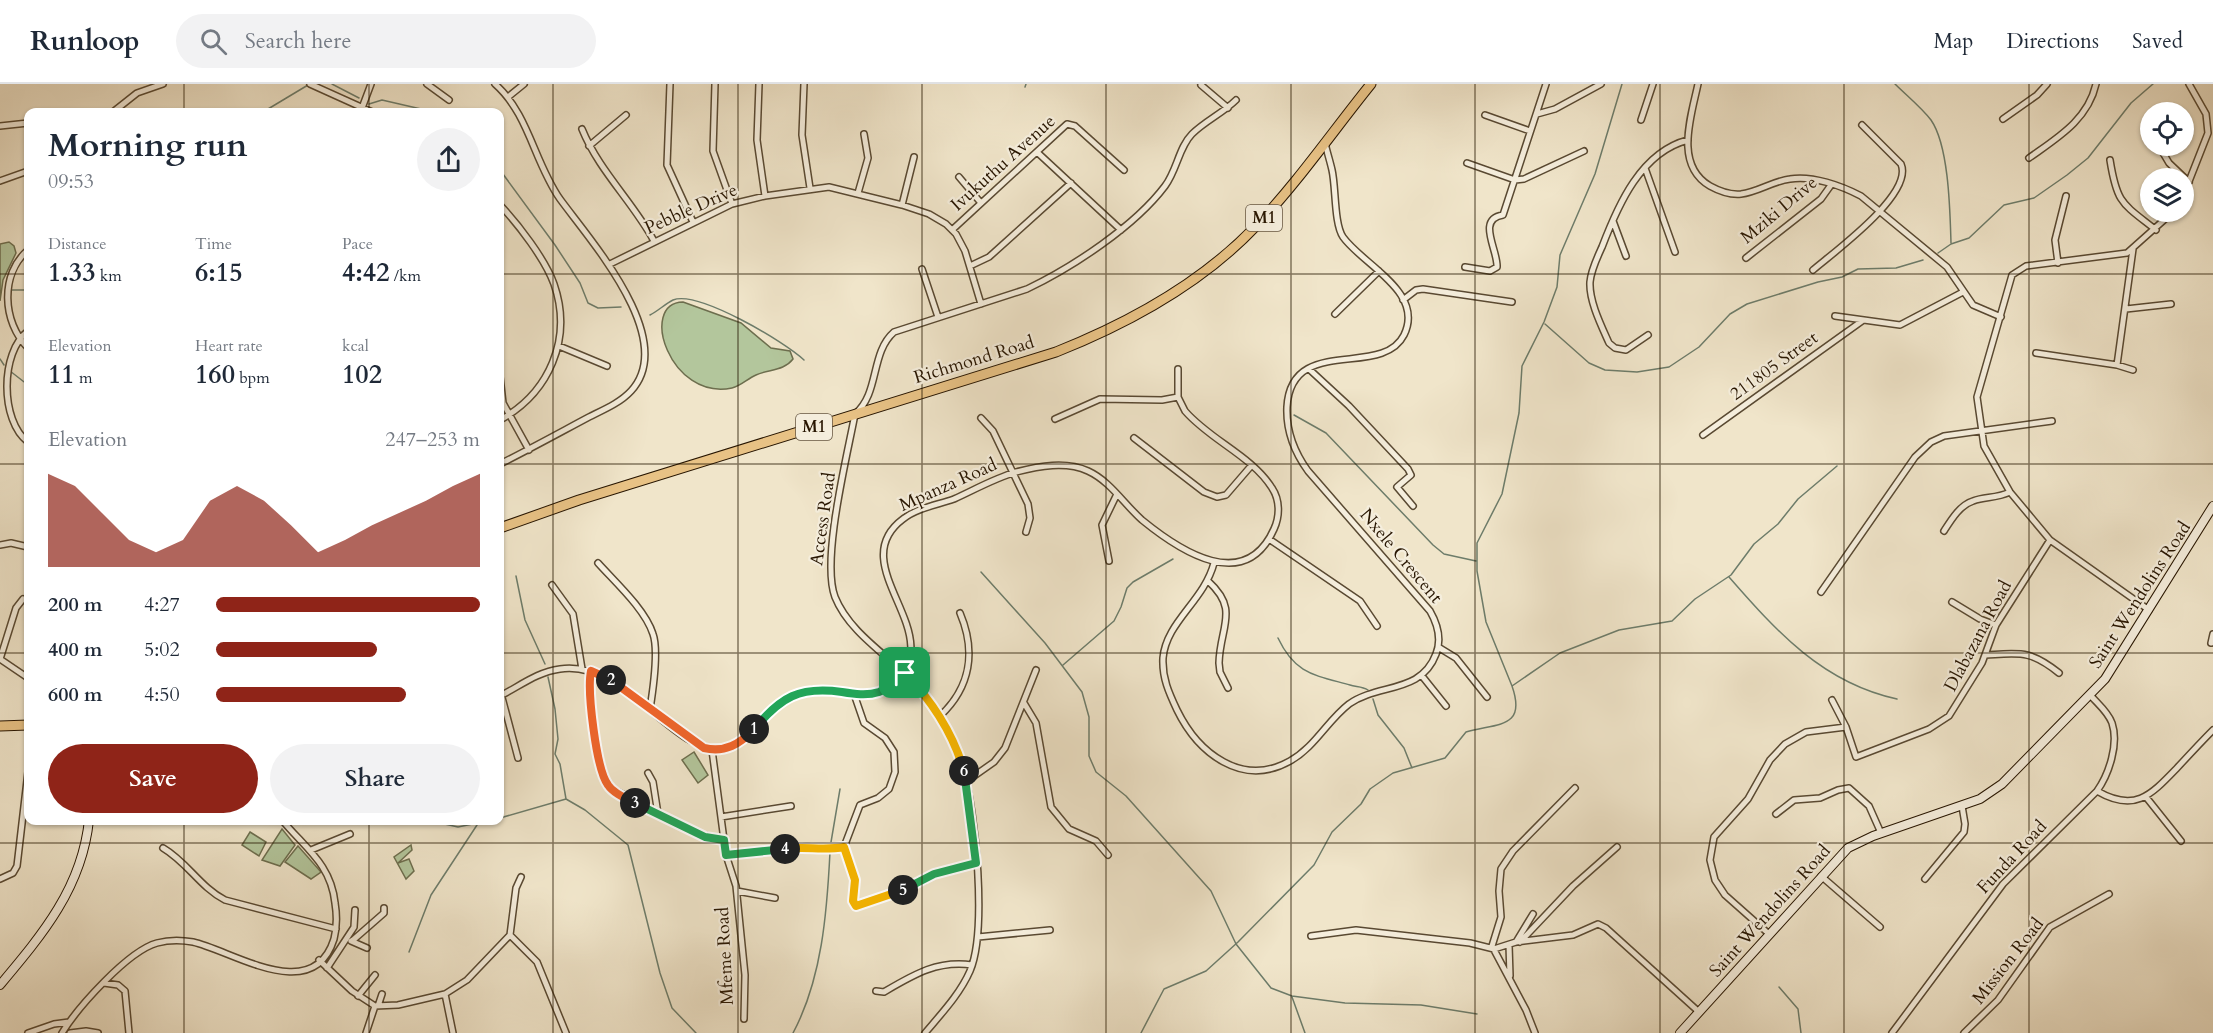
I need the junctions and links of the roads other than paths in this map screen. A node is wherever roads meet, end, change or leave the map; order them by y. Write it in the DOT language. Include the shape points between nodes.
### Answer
graph roads {
  1 [pos="163,84"];
  2 [pos="371,84"];
  3 [pos="427,84"];
  4 [pos="495,84"];
  5 [pos="524,84"];
  6 [pos="670,84"];
  7 [pos="715,84"];
  8 [pos="759,84"];
  9 [pos="804,84"];
  10 [pos="1371,84"];
  11 [pos="1546,84"];
  12 [pos="1601,84"];
  13 [pos="1653,84"];
  14 [pos="1698,84"];
  15 [pos="2047,84"];
  16 [pos="2096,84"];
  17 [pos="2189,84"];
  18 [pos="312,85"];
  19 [pos="1201,85"];
  20 [pos="508,97"];
  21 [pos="449,100"];
  22 [pos="1236,100"];
  23 [pos="118,108"];
  24 [pos="362,108"];
  25 [pos="1228,108"];
  26 [pos="1537,114"];
  27 [pos="1485,115"];
  28 [pos="626,116"];
  29 [pos="2003,119"];
  30 [pos="1641,120"];
  31 [pos="24,123"];
  32 [pos="1862,125"];
  33 [pos="0,126"];
  34 [pos="582,129"];
  35 [pos="1530,131"];
  36 [pos="864,134"];
  37 [pos="1688,140"];
  38 [pos="1325,143"];
  39 [pos="589,146"];
  40 [pos="1584,151"];
  41 [pos="1038,153"];
  42 [pos="2165,156"];
  43 [pos="914,157"];
  44 [pos="2029,158"];
  45 [pos="2110,160"];
  46 [pos="1467,163"];
  47 [pos="1645,168"];
  48 [pos="2174,168"];
  49 [pos="2194,169"];
  50 [pos="1124,170"];
  51 [pos="24,172"];
  52 [pos="959,177"];
  53 [pos="1515,180"];
  54 [pos="0,181"];
  55 [pos="1071,183"];
  56 [pos="1831,185"];
  57 [pos="810,188"];
  58 [pos="858,193"];
  59 [pos="765,196"];
  60 [pos="2066,196"];
  61 [pos="981,203"];
  62 [pos="732,204"];
  63 [pos="902,205"];
  64 [pos="504,210"];
  65 [pos="1881,212"];
  66 [pos="1613,221"];
  67 [pos="693,222"];
  68 [pos="2164,222"];
  69 [pos="952,230"];
  70 [pos="1121,230"];
  71 [pos="2156,230"];
  72 [pos="654,241"];
  73 [pos="2133,249"];
  74 [pos="1675,252"];
  75 [pos="24,254"];
  76 [pos="1626,256"];
  77 [pos="1746,258"];
  78 [pos="2058,262"];
  79 [pos="610,264"];
  80 [pos="970,266"];
  81 [pos="1465,267"];
  82 [pos="922,269"];
  83 [pos="1813,270"];
  84 [pos="1379,271"];
  85 [pos="1963,292"];
  86 [pos="1403,300"];
  87 [pos="1512,302"];
  88 [pos="981,304"];
  89 [pos="2171,304"];
  90 [pos="2126,309"];
  91 [pos="1335,314"];
  92 [pos="1835,316"];
  93 [pos="938,317"];
  94 [pos="2001,317"];
  95 [pos="1862,321"];
  96 [pos="24,334"];
  97 [pos="1648,335"];
  98 [pos="18,338"];
  99 [pos="24,344"];
  100 [pos="559,346"];
  101 [pos="2036,353"];
  102 [pos="2116,365"];
  103 [pos="607,366"];
  104 [pos="1178,369"];
  105 [pos="1309,369"];
  106 [pos="2133,370"];
  107 [pos="2,388"];
  108 [pos="1178,397"];
  109 [pos="504,405"];
  110 [pos="855,414"];
  111 [pos="509,415"];
  112 [pos="504,418"];
  113 [pos="981,418"];
  114 [pos="1055,419"];
  115 [pos="2052,422"];
  116 [pos="1980,432"];
  117 [pos="1703,435"];
  118 [pos="24,438"];
  119 [pos="1134,438"];
  120 [pos="529,450"];
  121 [pos="504,462"];
  122 [pos="1251,466"];
  123 [pos="1013,473"];
  124 [pos="2010,492"];
  125 [pos="1117,494"];
  126 [pos="1413,506"];
  127 [pos="2213,506"];
  128 [pos="504,527"];
  129 [pos="1944,531"];
  130 [pos="1026,532"];
  131 [pos="1269,539"];
  132 [pos="2050,540"];
  133 [pos="0,545"];
  134 [pos="24,546"];
  135 [pos="1109,561"];
  136 [pos="598,563"];
  137 [pos="1214,563"];
  138 [pos="1208,581"];
  139 [pos="552,585"];
  140 [pos="1821,592"];
  141 [pos="23,599"];
  142 [pos="1952,602"];
  143 [pos="2149,610"];
  144 [pos="960,613"];
  145 [pos="1996,625"];
  146 [pos="1377,626"];
  147 [pos="2213,634"];
  148 [pos="2211,643"];
  149 [pos="1438,647"];
  150 [pos="1986,655"];
  151 [pos="0,659"];
  152 [pos="582,669"];
  153 [pos="1036,670"];
  154 [pos="591,671"];
  155 [pos="905,673"];
  156 [pos="2059,673"];
  157 [pos="24,675"];
  158 [pos="1422,676"];
  159 [pos="1228,688"];
  160 [pos="504,692"];
  161 [pos="854,694"];
  162 [pos="2091,696"];
  163 [pos="1487,697"];
  164 [pos="1832,700"];
  165 [pos="1024,704"];
  166 [pos="1446,706"];
  167 [pos="504,708"];
  168 [pos="650,709"];
  169 [pos="940,716"];
  170 [pos="24,725"];
  171 [pos="0,726"];
  172 [pos="1846,728"];
  173 [pos="2213,730"];
  174 [pos="712,750"];
  175 [pos="518,758"];
  176 [pos="648,773"];
  177 [pos="967,781"];
  178 [pos="1575,788"];
  179 [pos="2097,791"];
  180 [pos="2146,797"];
  181 [pos="24,806"];
  182 [pos="791,806"];
  183 [pos="1962,806"];
  184 [pos="658,814"];
  185 [pos="1776,814"];
  186 [pos="721,818"];
  187 [pos="89,825"];
  188 [pos="287,825"];
  189 [pos="1881,833"];
  190 [pos="350,834"];
  191 [pos="724,840"];
  192 [pos="2181,841"];
  193 [pos="844,847"];
  194 [pos="1617,847"];
  195 [pos="163,848"];
  196 [pos="311,850"];
  197 [pos="726,855"];
  198 [pos="1108,855"];
  199 [pos="976,863"];
  200 [pos="1821,876"];
  201 [pos="521,877"];
  202 [pos="0,879"];
  203 [pos="1925,879"];
  204 [pos="737,891"];
  205 [pos="2109,894"];
  206 [pos="775,898"];
  207 [pos="384,908"];
  208 [pos="355,910"];
  209 [pos="1533,914"];
  210 [pos="1880,927"];
  211 [pos="336,929"];
  212 [pos="1050,930"];
  213 [pos="1769,934"];
  214 [pos="510,935"];
  215 [pos="1311,936"];
  216 [pos="978,937"];
  217 [pos="349,941"];
  218 [pos="1518,942"];
  219 [pos="1509,945"];
  220 [pos="367,948"];
  221 [pos="1494,949"];
  222 [pos="320,960"];
  223 [pos="972,965"];
  224 [pos="327,968"];
  225 [pos="375,975"];
  226 [pos="1510,977"];
  227 [pos="104,983"];
  228 [pos="0,985"];
  229 [pos="876,991"];
  230 [pos="382,994"];
  231 [pos="445,994"];
  232 [pos="358,996"];
  233 [pos="377,1006"];
  234 [pos="1699,1012"];
  235 [pos="744,1019"];
  236 [pos="69,1022"];
  237 [pos="28,1033"];
  238 [pos="62,1033"];
  239 [pos="70,1033"];
  240 [pos="98,1033"];
  241 [pos="129,1033"];
  242 [pos="366,1033"];
  243 [pos="453,1033"];
  244 [pos="566,1033"];
  245 [pos="925,1033"];
  246 [pos="1535,1033"];
  247 [pos="1680,1033"];
  248 [pos="1892,1033"];
  249 [pos="1964,1033"];
  1 -- 23 [label="street" via="137,93"];
  2 -- 24 [label="street"];
  3 -- 21 [label="street"];
  4 -- 20 [label="street"];
  5 -- 20 [label="street"];
  6 -- 67 [label="street" via="667,165"];
  7 -- 62 [label="street" via="713,151"];
  8 -- 59 [label="street" via="757,140"];
  9 -- 57 [label="street" via="802,135"];
  10 -- 38 [label="highway, Richmond Road / M1"];
  11 -- 26 [label="street"];
  12 -- 26 [label="street" via="1555,109"];
  13 -- 30 [label="street"];
  14 -- 37 [label="street"];
  15 -- 29 [label="street"];
  16 -- 44 [label="street" via="2078,121"];
  17 -- 49 [label="street" via="2208,123"];
  18 -- 24 [label="street"];
  19 -- 25 [label="street"];
  20 -- 79 [label="street" via="554,191"];
  22 -- 25 [label="street, Access Road"];
  25 -- 70 [label="street, Access Road" via="1193,133 1167,184"];
  26 -- 35 [label="street"];
  27 -- 35 [label="street"];
  28 -- 39 [label="street"];
  31 -- 33 [label="street"];
  32 -- 65 [label="street" via="1901,164 1904,172"];
  34 -- 39 [label="street"];
  35 -- 53 [label="street"];
  36 -- 58 [label="street" via="868,158"];
  37 -- 47 [label="street" via="1666,148"];
  37 -- 56 [label="street" via="1688,158 1695,173 1720,191 1744,193 1790,178"];
  38 -- 84 [label="street" via="1342,236"];
  38 -- 110 [label="highway, Richmond Road / M1" via="1276,205 1237,244 1200,274 1127,321 1056,352"];
  39 -- 72 [label="street"];
  40 -- 53 [label="street" via="1533,176"];
  41 -- 50 [label="street, Ivukuthu Avenue" via="1067,124 1075,126"];
  41 -- 55 [label="street"];
  41 -- 61 [label="street, Ivukuthu Avenue"];
  42 -- 48 [label="street"];
  43 -- 63 [label="street"];
  45 -- 71 [label="street" via="2116,193"];
  46 -- 53 [label="street"];
  47 -- 66 [label="street"];
  47 -- 74 [label="street"];
  51 -- 54 [label="street"];
  52 -- 61 [label="street"];
  53 -- 81 [label="street" via="1503,215 1492,221 1489,229 1497,268 1488,271"];
  55 -- 70 [label="street"];
  55 -- 80 [label="street" via="989,257"];
  56 -- 65 [label="street" via="1861,196"];
  56 -- 77 [label="street, Mziki Drive" via="1821,199"];
  57 -- 58 [label="street, Pebble Drive"];
  57 -- 59 [label="street, Pebble Drive"];
  58 -- 63 [label="street, Pebble Drive"];
  59 -- 62 [label="street, Pebble Drive"];
  60 -- 78 [label="street" via="2055,240"];
  61 -- 69 [label="street, Ivukuthu Avenue"];
  62 -- 67 [label="street, Pebble Drive"];
  63 -- 69 [label="street, Pebble Drive" via="929,214"];
  64 -- 100 [label="street" via="554,283 561,324"];
  65 -- 83 [label="street"];
  65 -- 85 [label="street" via="1947,267"];
  66 -- 76 [label="street"];
  66 -- 97 [label="street" via="1591,273 1591,294 1602,329 1615,348 1626,350"];
  67 -- 72 [label="street, Pebble Drive"];
  68 -- 71 [label="street"];
  69 -- 80 [label="street, Pebble Drive"];
  70 -- 88 [label="street, Access Road" via="1044,281"];
  71 -- 73 [label="street"];
  72 -- 79 [label="street, Pebble Drive"];
  73 -- 78 [label="street" via="2121,255"];
  73 -- 90 [label="street"];
  75 -- 98 [label="street" via="13,265 5,285 5,313"];
  78 -- 94 [label="street" via="2020,267 2013,275"];
  79 -- 120 [label="street" via="641,336 642,372 625,396"];
  80 -- 88 [label="street, Pebble Drive"];
  82 -- 93 [label="street"];
  84 -- 86 [label="street"];
  84 -- 91 [label="street"];
  85 -- 94 [label="street" via="1977,308"];
  85 -- 95 [label="street" via="1900,326"];
  86 -- 87 [label="street" via="1423,289"];
  86 -- 105 [label="street" via="1407,325 1392,350 1328,360"];
  88 -- 93 [label="street, Access Road"];
  89 -- 90 [label="street"];
  90 -- 102 [label="street"];
  92 -- 95 [label="street"];
  93 -- 110 [label="street, Access Road" via="889,337 864,406"];
  94 -- 116 [label="street" via="1977,397"];
  95 -- 117 [label="street, 211805 Street"];
  96 -- 98 [label="street"];
  98 -- 99 [label="street"];
  98 -- 107 [label="street"];
  100 -- 103 [label="street"];
  100 -- 111 [label="street" via="544,381 525,404"];
  101 -- 102 [label="street"];
  102 -- 106 [label="street"];
  104 -- 108 [label="street"];
  105 -- 126 [label="street" via="1408,469 1411,475 1397,486"];
  105 -- 149 [label="street, Nxele Crescent" via="1292,388 1287,403 1297,454 1430,611 1438,628"];
  107 -- 118 [label="street" via="9,416"];
  108 -- 114 [label="street" via="1100,399"];
  108 -- 122 [label="street" via="1191,419"];
  109 -- 111 [label="street"];
  110 -- 128 [label="highway, Richmond Road / M1"];
  110 -- 155 [label="street, Access Road" via="831,547 831,579 835,597 847,617"];
  111 -- 112 [label="street"];
  111 -- 120 [label="street"];
  113 -- 123 [label="street" via="992,428"];
  115 -- 116 [label="street"];
  116 -- 124 [label="street" via="1988,456"];
  116 -- 140 [label="street" via="1938,438 1915,457"];
  119 -- 122 [label="street" via="1210,496 1221,497 1230,492"];
  120 -- 121 [label="street"];
  122 -- 131 [label="street" via="1276,495 1278,516"];
  123 -- 125 [label="street, Mpanza Road" via="1071,466 1096,476"];
  123 -- 130 [label="street" via="1029,507"];
  123 -- 155 [label="street, Mpanza Road" via="918,511 892,530 885,546 884,566 912,640"];
  124 -- 129 [label="street" via="1971,501"];
  124 -- 132 [label="street"];
  125 -- 135 [label="street" via="1102,525"];
  125 -- 137 [label="street, Mpanza Road" via="1154,529"];
  127 -- 143 [label="street, Saint Wendolins Road"];
  131 -- 137 [label="street, Mpanza Road" via="1245,560"];
  131 -- 146 [label="street" via="1360,601"];
  132 -- 143 [label="street"];
  132 -- 145 [label="street, Dlabazana Road"];
  133 -- 134 [label="street"];
  136 -- 168 [label="street" via="629,597 653,633"];
  137 -- 138 [label="street"];
  138 -- 158 [label="street" via="1169,635 1163,674 1179,714 1199,745 1225,764 1248,770 1290,761 1305,752 1337,715 1357,699 1406,685"];
  138 -- 159 [label="street" via="1227,607 1219,663"];
  139 -- 152 [label="street" via="573,614"];
  141 -- 151 [label="street" via="16,608"];
  142 -- 145 [label="street"];
  143 -- 162 [label="street, Saint Wendolins Road"];
  144 -- 169 [label="street" via="969,644 969,668 956,697"];
  145 -- 150 [label="street, Dlabazana Road"];
  147 -- 148 [label="street"];
  149 -- 158 [label="street"];
  149 -- 163 [label="street" via="1456,658"];
  150 -- 156 [label="street" via="2027,653"];
  150 -- 172 [label="street, Dlabazana Road" via="1955,710 1929,729 1856,757"];
  151 -- 157 [label="street"];
  152 -- 154 [label="street"];
  152 -- 160 [label="street" via="549,671"];
  153 -- 165 [label="street"];
  154 -- 168 [label="street" via="619,685"];
  154 -- 184 [label="street" via="588,687 605,781 615,792"];
  155 -- 161 [label="street" via="882,691"];
  155 -- 169 [label="street, Access Road"];
  158 -- 166 [label="street"];
  161 -- 174 [label="street" via="822,689 789,696 739,743"];
  161 -- 193 [label="street" via="864,723 885,738 895,756 896,772 889,789 858,807"];
  162 -- 179 [label="street, Funda Road" via="2107,713 2114,731 2110,766"];
  162 -- 183 [label="street, Saint Wendolins Road" via="2002,784"];
  164 -- 172 [label="street"];
  165 -- 177 [label="street" via="999,757"];
  165 -- 198 [label="street" via="1036,723 1051,807 1069,829 1096,841"];
  167 -- 175 [label="street"];
  168 -- 174 [label="street" via="697,744"];
  169 -- 177 [label="street, Access Road"];
  170 -- 171 [label="highway"];
  172 -- 213 [label="street" via="1820,729 1797,736 1770,760 1758,783 1717,831 1710,860 1715,880"];
  173 -- 180 [label="street"];
  174 -- 186 [label="street, Mfeme Road"];
  176 -- 184 [label="street"];
  177 -- 199 [label="street, Access Road"];
  178 -- 221 [label="street" via="1513,851 1501,869 1501,917"];
  179 -- 180 [label="street" via="2124,801"];
  179 -- 248 [label="street, Funda Road" via="2003,884"];
  180 -- 192 [label="street"];
  181 -- 202 [label="street" via="17,866 8,877"];
  182 -- 186 [label="street"];
  183 -- 189 [label="street, Saint Wendolins Road"];
  183 -- 203 [label="street" via="1964,832"];
  184 -- 191 [label="street" via="705,837"];
  185 -- 189 [label="street" via="1789,801 1820,798 1849,788 1869,806"];
  186 -- 191 [label="street, Mfeme Road"];
  187 -- 228 [label="street" via="87,841 66,898"];
  188 -- 196 [label="street"];
  189 -- 200 [label="street, Saint Wendolins Road" via="1848,848"];
  190 -- 196 [label="street"];
  191 -- 197 [label="street, Mfeme Road"];
  193 -- 197 [label="street" via="830,850 806,846"];
  193 -- 199 [label="street" via="855,880 854,903 859,906 934,874"];
  194 -- 218 [label="street"];
  195 -- 211 [label="street" via="225,900"];
  196 -- 211 [label="street" via="331,880"];
  197 -- 204 [label="street, Mfeme Road"];
  199 -- 216 [label="street, Access Road"];
  200 -- 210 [label="street"];
  200 -- 213 [label="street, Saint Wendolins Road"];
  201 -- 214 [label="street"];
  204 -- 206 [label="street, Mfeme Road"];
  204 -- 235 [label="street, Mfeme Road" via="745,975"];
  205 -- 249 [label="street, Mission Road" via="2050,927 1998,1000"];
  207 -- 217 [label="street" via="384,913"];
  208 -- 217 [label="street"];
  209 -- 218 [label="street"];
  211 -- 222 [label="street"];
  212 -- 216 [label="street"];
  213 -- 234 [label="street, Saint Wendolins Road"];
  214 -- 231 [label="street" via="466,980"];
  214 -- 244 [label="street" via="537,962"];
  215 -- 221 [label="street" via="1356,930"];
  216 -- 223 [label="street, Access Road"];
  217 -- 220 [label="street"];
  217 -- 224 [label="street"];
  218 -- 219 [label="street"];
  218 -- 234 [label="street" via="1574,935 1601,925"];
  219 -- 221 [label="street"];
  219 -- 226 [label="street"];
  221 -- 226 [label="street"];
  222 -- 224 [label="street"];
  222 -- 227 [label="street" via="304,969 277,972 194,942 158,942 135,955"];
  223 -- 229 [label="street" via="941,964 884,992"];
  223 -- 245 [label="street, Access Road" via="954,997"];
  224 -- 232 [label="street"];
  225 -- 232 [label="street"];
  226 -- 246 [label="street"];
  227 -- 236 [label="street"];
  227 -- 241 [label="street" via="118,985 125,991"];
  230 -- 233 [label="street"];
  231 -- 233 [label="street"];
  231 -- 243 [label="street"];
  232 -- 233 [label="street"];
  233 -- 242 [label="street"];
  234 -- 247 [label="street, Saint Wendolins Road"];
  236 -- 237 [label="street"];
  236 -- 238 [label="street"];
  239 -- 240 [label="street"];
}
